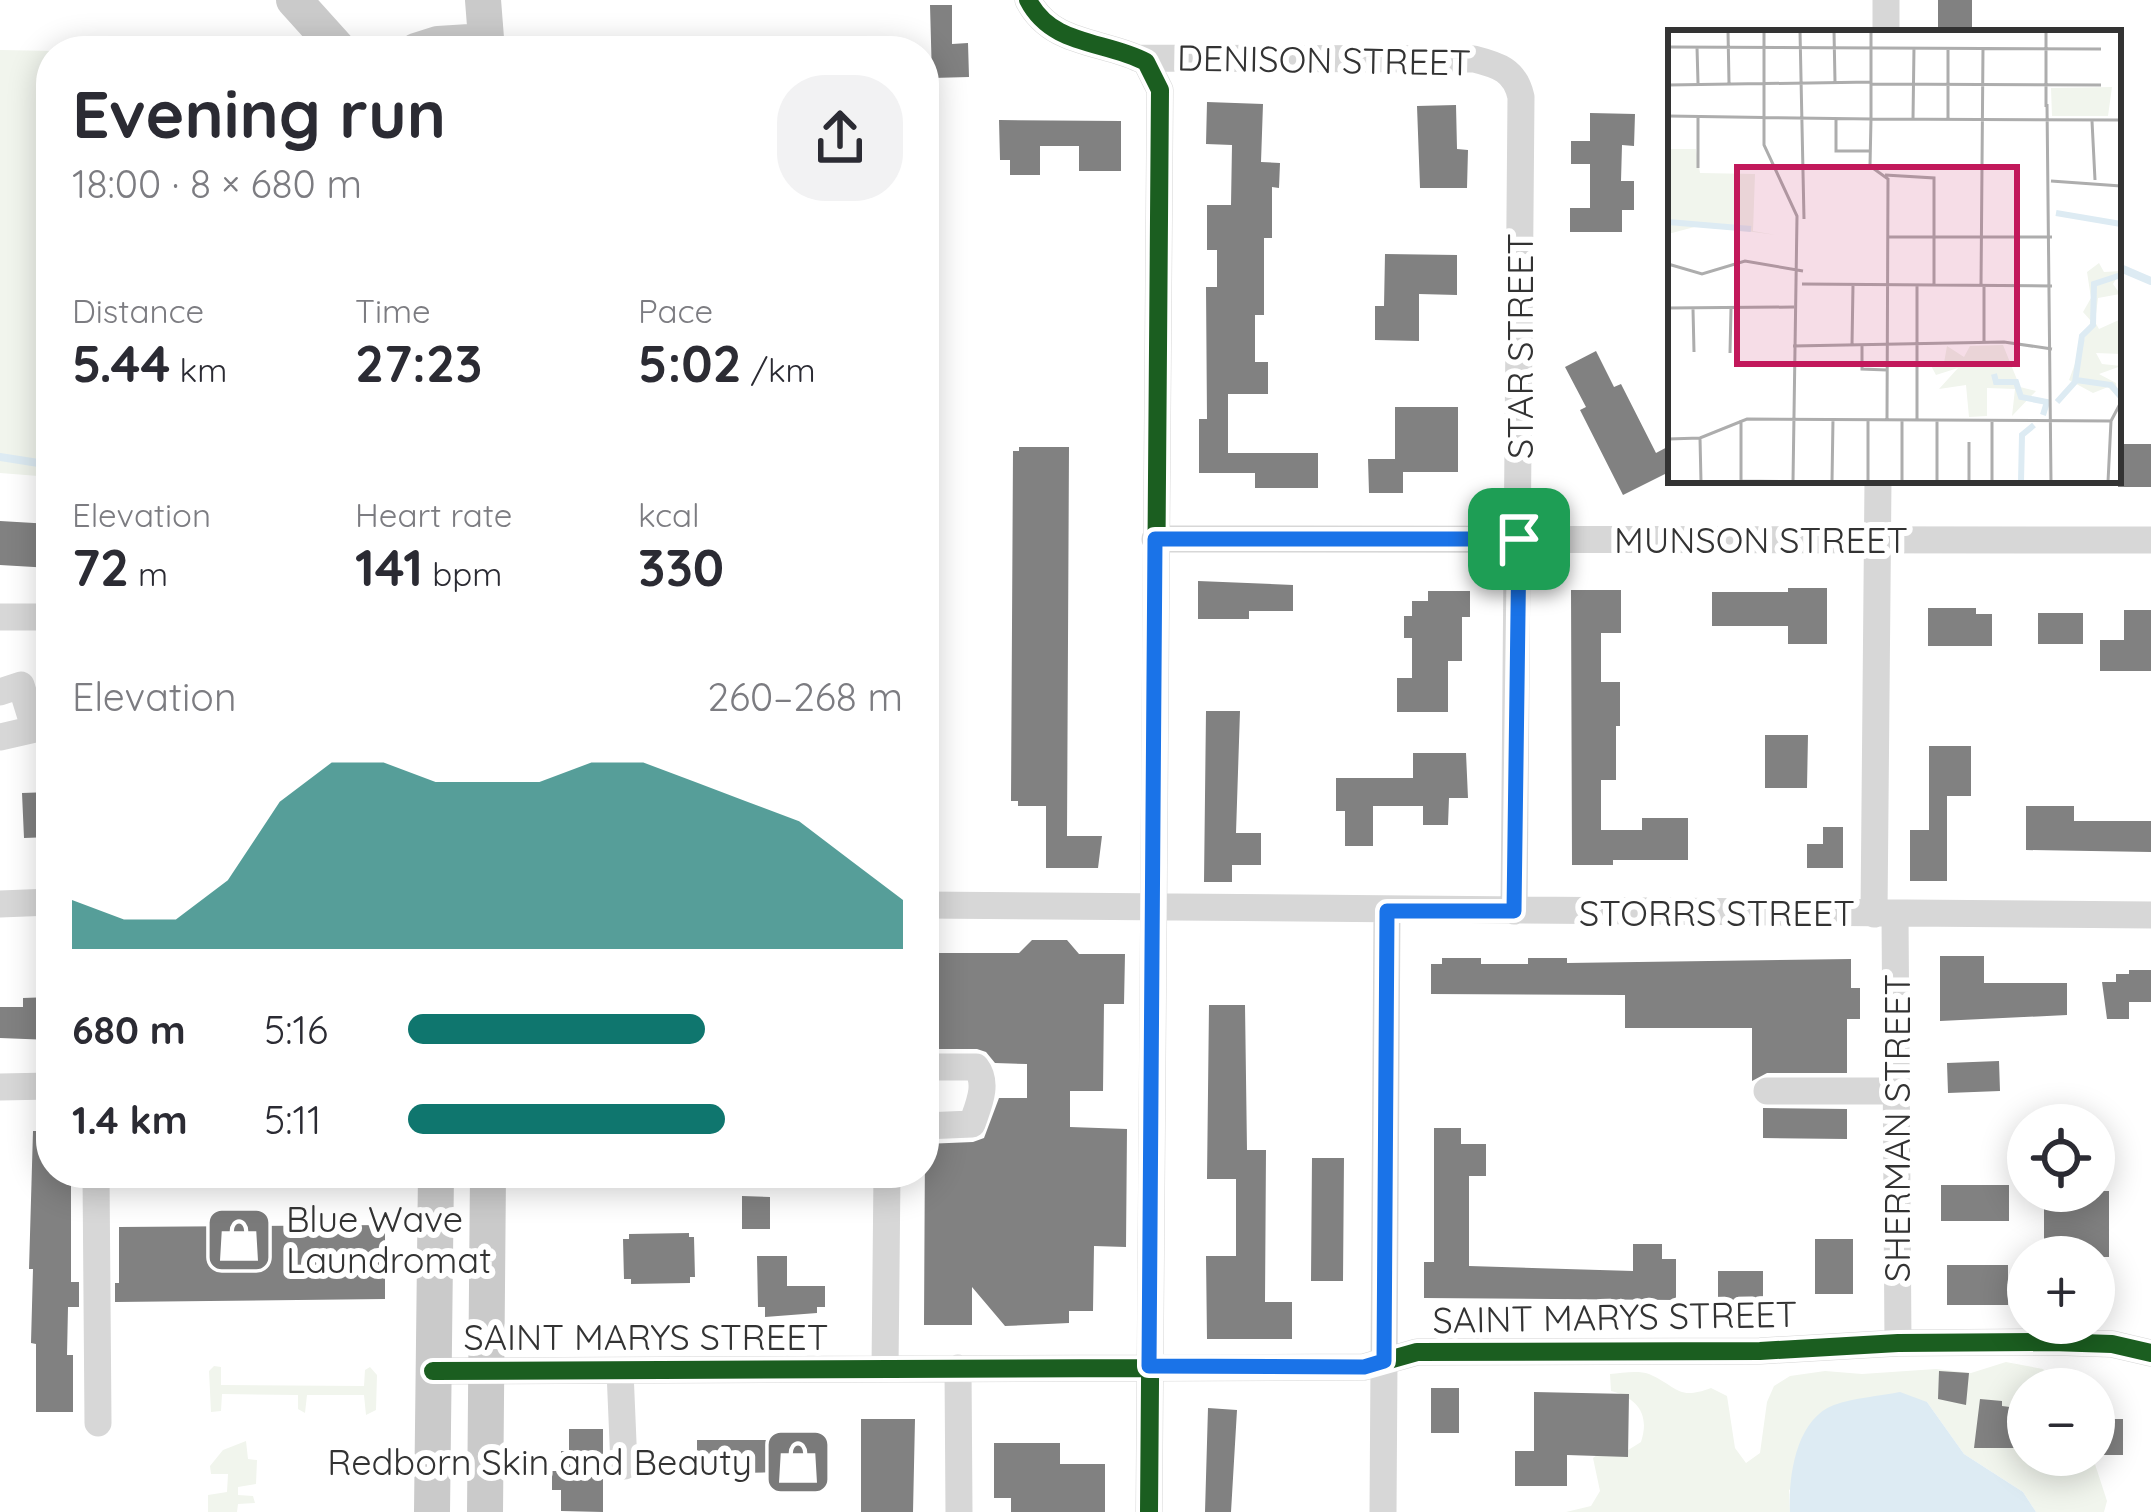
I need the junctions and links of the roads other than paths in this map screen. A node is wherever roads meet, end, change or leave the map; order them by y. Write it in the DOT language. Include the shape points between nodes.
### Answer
graph roads {
  1 [pos="294,0"];
  2 [pos="484,0"];
  3 [pos="1028,0"];
  4 [pos="326,36"];
  5 [pos="486,36"];
  6 [pos="1138,58"];
  7 [pos="1508,71"];
  8 [pos="1878,483"];
  9 [pos="1155,539"];
  10 [pos="1519,539"];
  11 [pos="1877,540"];
  12 [pos="2151,540"];
  13 [pos="0,616"];
  14 [pos="36,617"];
  15 [pos="0,692"];
  16 [pos="36,715"];
  17 [pos="36,728"];
  18 [pos="0,737"];
  19 [pos="36,903"];
  20 [pos="0,904"];
  21 [pos="939,905"];
  22 [pos="1151,909"];
  23 [pos="1387,911"];
  24 [pos="1514,911"];
  25 [pos="1885,914"];
  26 [pos="2151,914"];
  27 [pos="939,1067"];
  28 [pos="36,1086"];
  29 [pos="0,1087"];
  30 [pos="1767,1090"];
  31 [pos="1896,1090"];
  32 [pos="939,1125"];
  33 [pos="96,1188"];
  34 [pos="436,1188"];
  35 [pos="488,1188"];
  36 [pos="887,1188"];
  37 [pos="1898,1343"];
  38 [pos="2151,1354"];
  39 [pos="1384,1361"];
  40 [pos="1149,1366"];
  41 [pos="885,1369"];
  42 [pos="958,1369"];
  43 [pos="433,1371"];
  44 [pos="620,1371"];
  45 [pos="486,1372"];
  46 [pos="98,1423"];
  47 [pos="624,1466"];
  48 [pos="432,1512"];
  49 [pos="485,1512"];
  50 [pos="958,1512"];
  51 [pos="1149,1512"];
  52 [pos="1383,1512"];
  1 -- 4 [label="main road"];
  2 -- 5 [label="main road"];
  3 -- 6 [label="street, DENISON STREET" via="1059,34"];
  6 -- 7 [label="street, DENISON STREET" via="1474,59"];
  6 -- 9 [label="street" via="1160,90"];
  7 -- 10 [label="street, STAR STREET" via="1521,97"];
  8 -- 11 [label="street, SHERMAN STREET"];
  9 -- 10 [label="street, MUNSON STREET"];
  9 -- 22 [label="street"];
  10 -- 11 [label="street, MUNSON STREET"];
  10 -- 24 [label="street, STAR STREET"];
  11 -- 12 [label="street, MUNSON STREET"];
  11 -- 25 [label="street, SHERMAN STREET"];
  13 -- 14 [label="street"];
  15 -- 16 [label="street" via="21,685"];
  17 -- 18 [label="street"];
  19 -- 20 [label="street"];
  21 -- 22 [label="street, STORRS STREET"];
  22 -- 23 [label="street, STORRS STREET"];
  22 -- 40 [label="street"];
  23 -- 24 [label="street, STORRS STREET"];
  23 -- 39 [label="street"];
  24 -- 25 [label="street, STORRS STREET"];
  25 -- 26 [label="street, STORRS STREET"];
  25 -- 31 [label="street, SHERMAN STREET"];
  27 -- 32 [label="street" via="976,1067 981,1075 972,1124"];
  28 -- 29 [label="street"];
  30 -- 31 [label="street"];
  31 -- 37 [label="street, SHERMAN STREET"];
  33 -- 46 [label="street"];
  34 -- 43 [label="main road"];
  35 -- 45 [label="main road"];
  36 -- 41 [label="street"];
  37 -- 38 [label="street, SAINT MARYS STREET" via="2092,1343"];
  37 -- 39 [label="street, SAINT MARYS STREET" via="1417,1352"];
  39 -- 40 [label="street, SAINT MARYS STREET"];
  39 -- 52 [label="street"];
  40 -- 42 [label="street, SAINT MARYS STREET"];
  40 -- 51 [label="street"];
  41 -- 42 [label="street, SAINT MARYS STREET"];
  41 -- 44 [label="street, SAINT MARYS STREET"];
  42 -- 50 [label="street"];
  43 -- 45 [label="street, SAINT MARYS STREET"];
  43 -- 48 [label="main road"];
  44 -- 45 [label="street, SAINT MARYS STREET"];
  44 -- 47 [label="street"];
  45 -- 49 [label="main road"];
}
